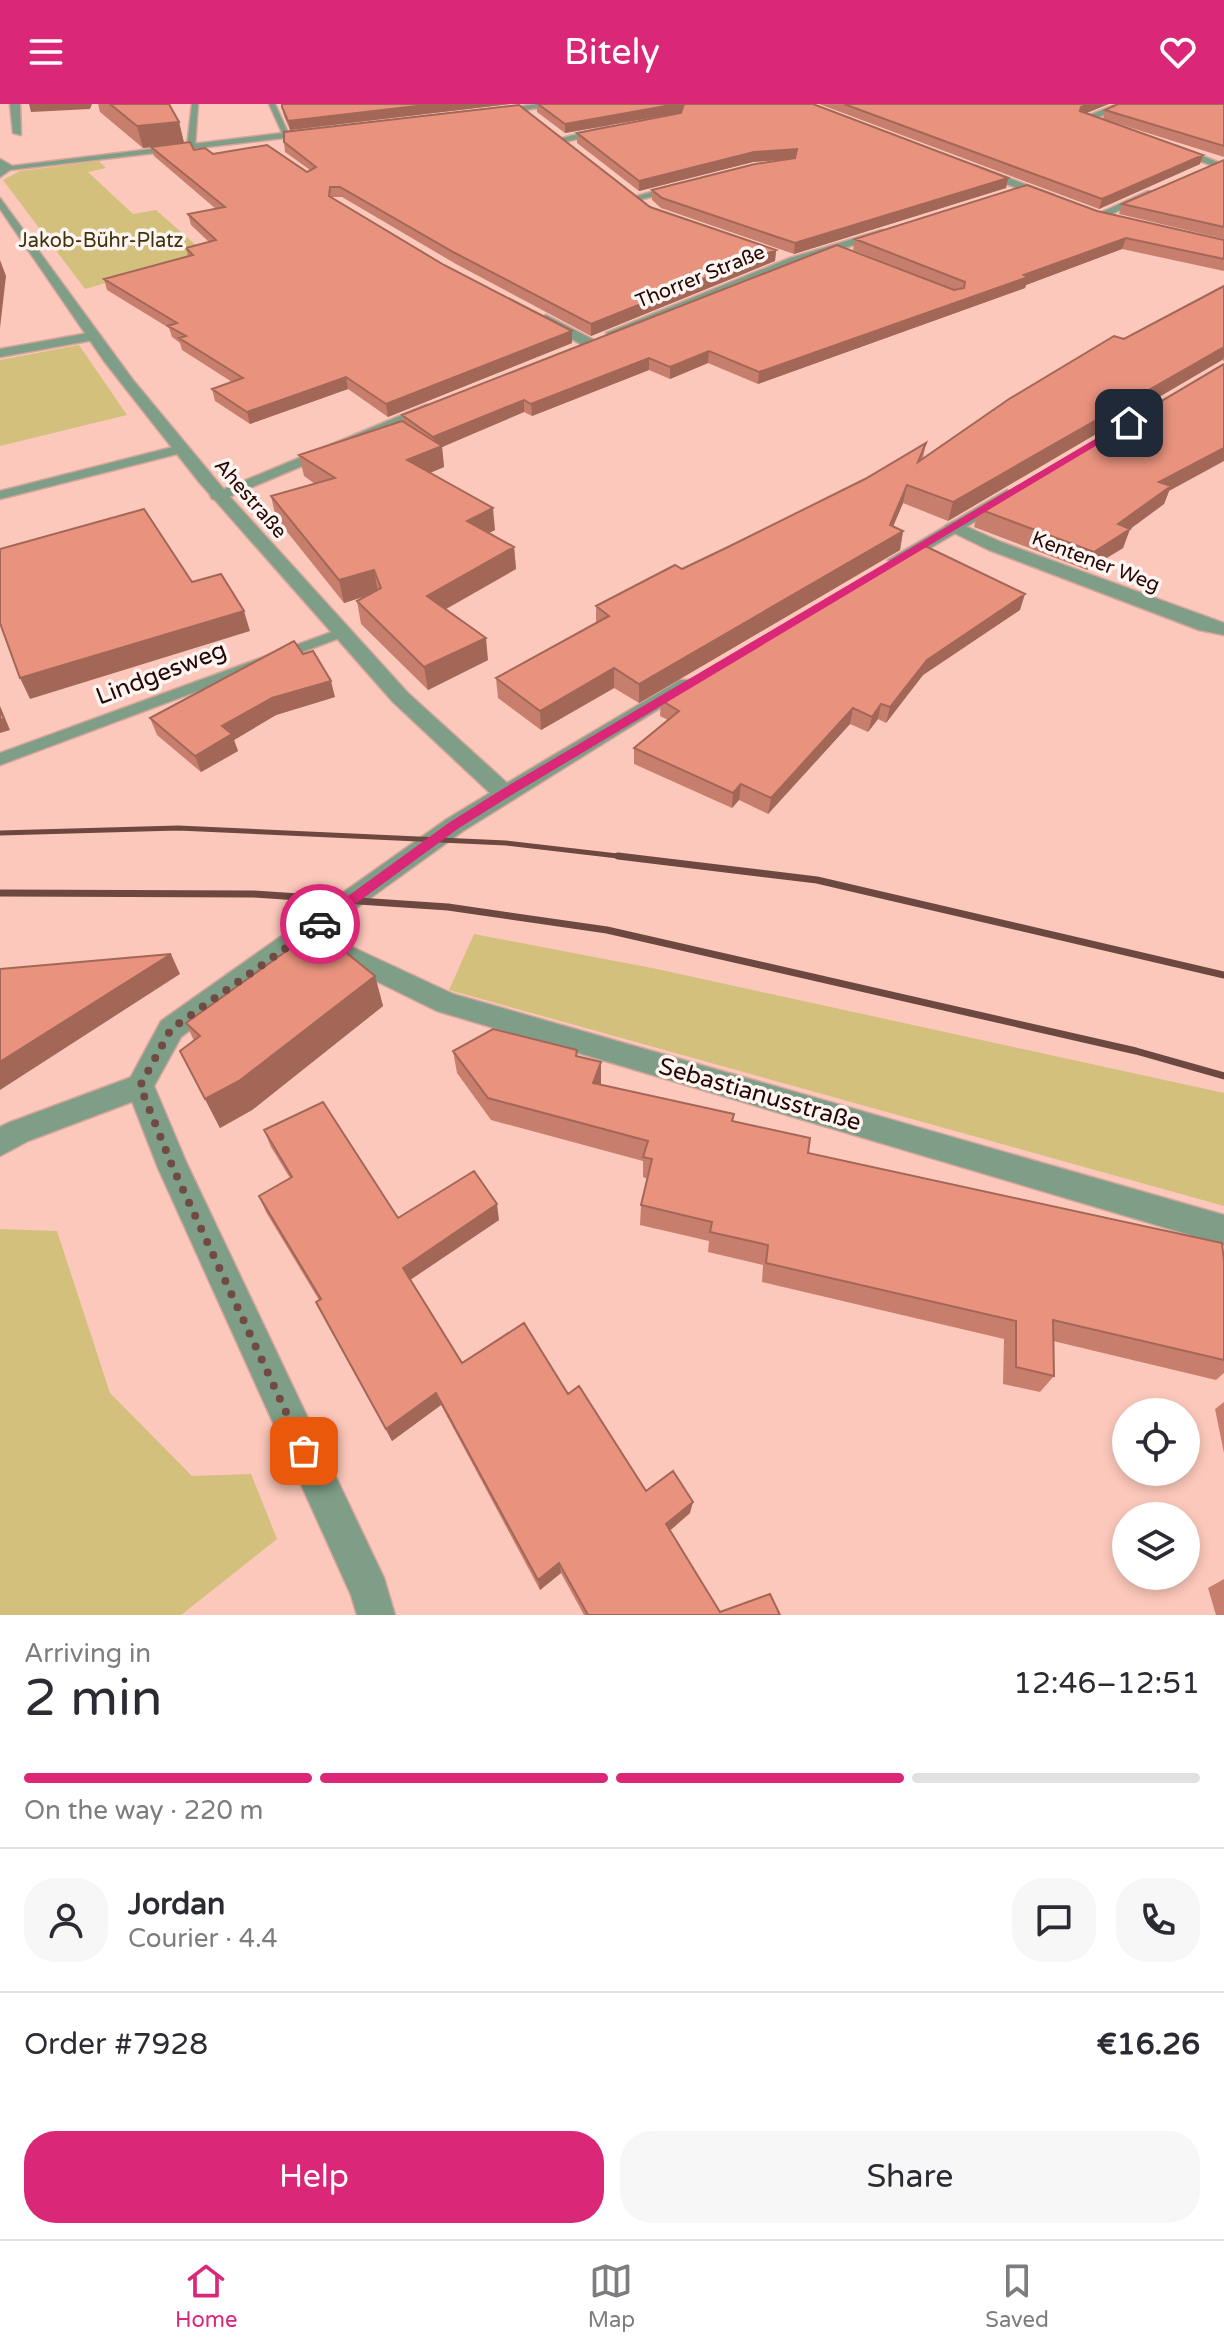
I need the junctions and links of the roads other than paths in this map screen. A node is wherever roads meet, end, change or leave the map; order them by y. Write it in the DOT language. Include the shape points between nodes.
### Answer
graph roads {
  1 [pos="15,104"];
  2 [pos="195,104"];
  3 [pos="272,104"];
  4 [pos="497,104"];
  5 [pos="560,104"];
  6 [pos="1125,104"];
  7 [pos="519,108"];
  8 [pos="486,112"];
  9 [pos="616,127"];
  10 [pos="1114,129"];
  11 [pos="333,130"];
  12 [pos="550,132"];
  13 [pos="18,133"];
  14 [pos="287,135"];
  15 [pos="257,139"];
  16 [pos="1159,144"];
  17 [pos="191,146"];
  18 [pos="271,149"];
  19 [pos="572,150"];
  20 [pos="1221,162"];
  21 [pos="966,166"];
  22 [pos="3,168"];
  23 [pos="1205,169"];
  24 [pos="694,183"];
  25 [pos="1166,187"];
  26 [pos="622,188"];
  27 [pos="1026,188"];
  28 [pos="996,197"];
  29 [pos="1055,199"];
  30 [pos="0,201"];
  31 [pos="1085,210"];
  32 [pos="1099,216"];
  33 [pos="1114,221"];
  34 [pos="907,225"];
  35 [pos="779,255"];
  36 [pos="794,261"];
  37 [pos="538,315"];
  38 [pos="94,336"];
  39 [pos="589,343"];
  40 [pos="575,349"];
  41 [pos="0,353"];
  42 [pos="447,401"];
  43 [pos="181,449"];
  44 [pos="1020,487"];
  45 [pos="0,495"];
  46 [pos="218,495"];
  47 [pos="954,526"];
  48 [pos="887,567"];
  49 [pos="1224,629"];
  50 [pos="340,633"];
  51 [pos="697,679"];
  52 [pos="0,759"];
  53 [pos="505,793"];
  54 [pos="305,934"];
  55 [pos="140,1086"];
  56 [pos="0,1143"];
  57 [pos="1224,1230"];
  58 [pos="376,1615"];
  1 -- 13 [label="street"];
  2 -- 17 [label="lane"];
  3 -- 14 [label="lane"];
  4 -- 7 [label="street"];
  5 -- 7 [label="street"];
  6 -- 10 [label="street" via="1085,119"];
  7 -- 8 [label="street"];
  7 -- 12 [label="street"];
  9 -- 12 [label="street"];
  11 -- 14 [label="street"];
  12 -- 19 [label="street"];
  14 -- 15 [label="street"];
  15 -- 17 [label="street"];
  15 -- 18 [label="lane"];
  16 -- 20 [label="street"];
  17 -- 22 [label="street"];
  20 -- 23 [label="street"];
  21 -- 27 [label="street"];
  24 -- 26 [label="street" via="639,202"];
  25 -- 32 [label="street"];
  27 -- 28 [label="street"];
  27 -- 29 [label="street"];
  30 -- 38 [label="street, Ahestraße"];
  31 -- 32 [label="street"];
  32 -- 33 [label="street"];
  34 -- 36 [label="street, Thorrer Straße" via="840,251"];
  35 -- 36 [label="street"];
  36 -- 39 [label="street, Thorrer Straße"];
  37 -- 39 [label="street"];
  38 -- 41 [label="street"];
  38 -- 43 [label="street, Ahestraße"];
  39 -- 40 [label="street, Thorrer Straße"];
  42 -- 46 [label="street"];
  43 -- 45 [label="lane"];
  43 -- 46 [label="street, Ahestraße"];
  44 -- 47 [label="street"];
  46 -- 50 [label="street, Ahestraße"];
  47 -- 48 [label="street"];
  47 -- 49 [label="street, Kentener Weg"];
  50 -- 52 [label="lane, Lindgesweg"];
  50 -- 53 [label="street, Ahestraße" via="434,730"];
  51 -- 53 [label="street"];
  53 -- 54 [label="street"];
  54 -- 55 [label="street" via="171,1029"];
  54 -- 57 [label="street, Sebastianusstraße" via="446,1003"];
  55 -- 56 [label="street"];
  55 -- 58 [label="street"];
}
